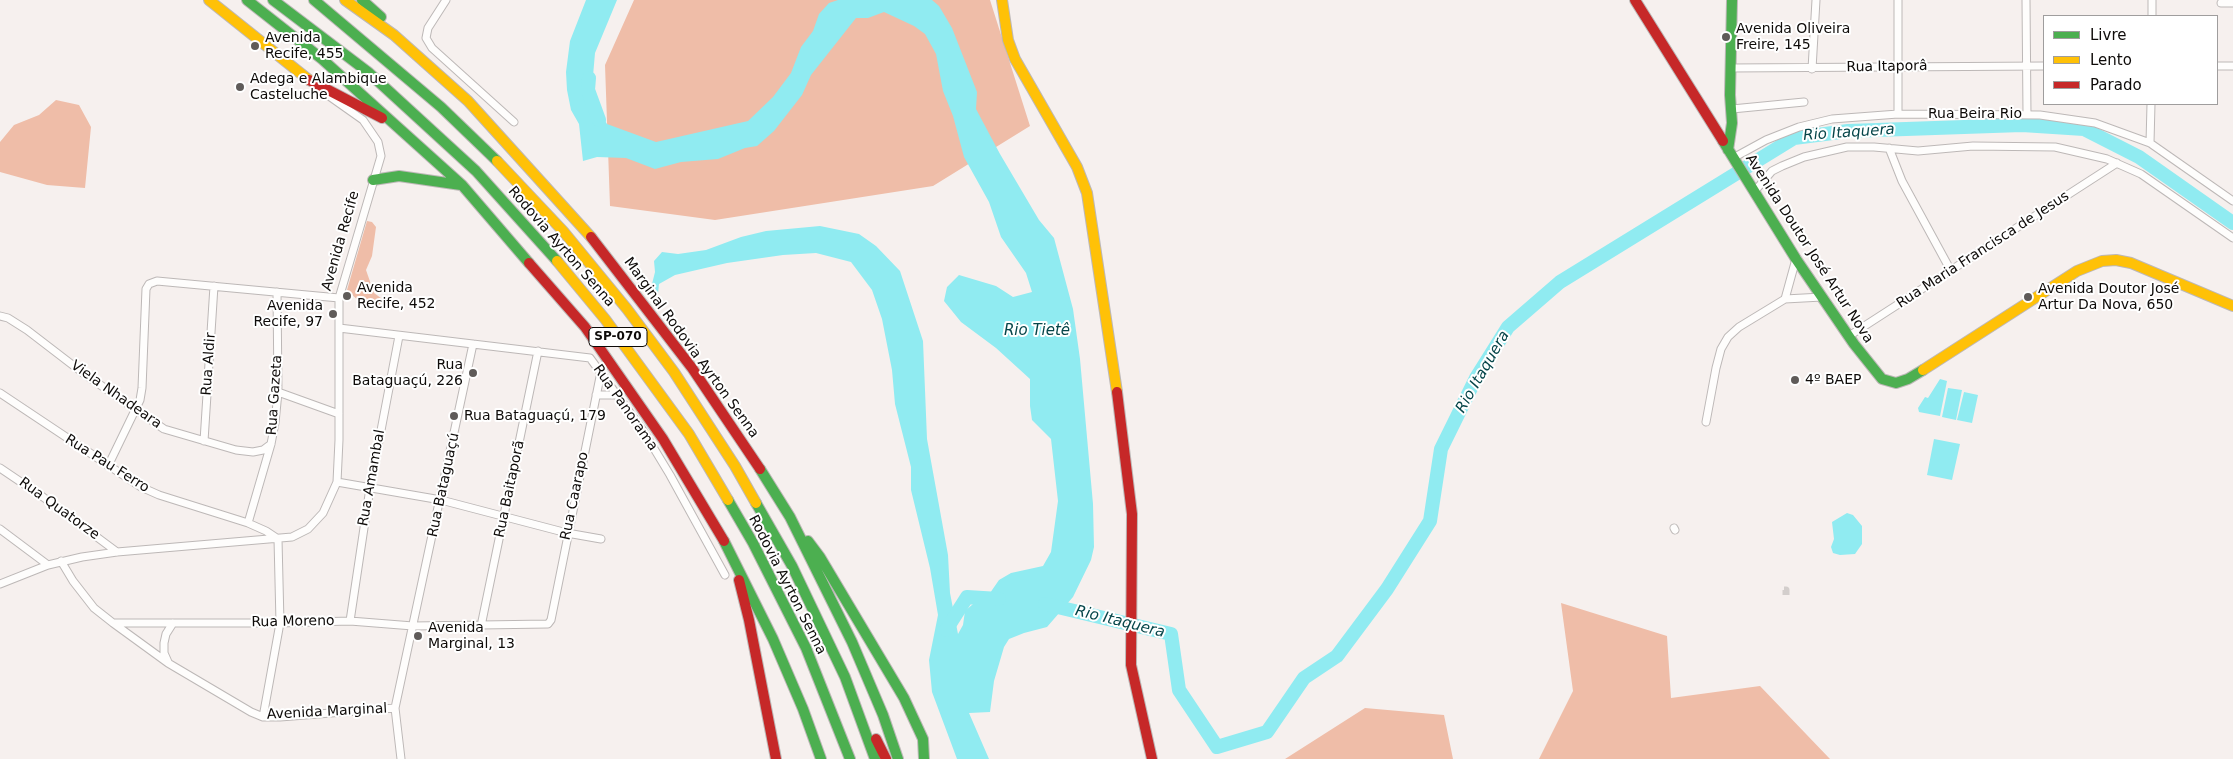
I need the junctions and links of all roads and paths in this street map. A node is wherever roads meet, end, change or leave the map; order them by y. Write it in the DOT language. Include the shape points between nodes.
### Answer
graph roads {
  1 [pos="209,0"];
  2 [pos="247,0"];
  3 [pos="272,0"];
  4 [pos="314,0"];
  5 [pos="345,0"];
  6 [pos="362,0"];
  7 [pos="446,0"];
  8 [pos="1002,0"];
  9 [pos="1635,0"];
  10 [pos="1732,0"];
  11 [pos="1816,0"];
  12 [pos="1898,0"];
  13 [pos="2026,0"];
  14 [pos="2152,0"];
  15 [pos="2222,3"];
  16 [pos="2233,3"];
  17 [pos="2152,15"];
  18 [pos="394,35"];
  19 [pos="2026,66"];
  20 [pos="2043,66"];
  21 [pos="2218,66"];
  22 [pos="2233,66"];
  23 [pos="1898,67"];
  24 [pos="1730,68"];
  25 [pos="1812,69"];
  26 [pos="309,80"];
  27 [pos="1730,95"];
  28 [pos="1804,102"];
  29 [pos="2151,105"];
  30 [pos="1732,109"];
  31 [pos="1898,114"];
  32 [pos="2027,114"];
  33 [pos="514,122"];
  34 [pos="398,126"];
  35 [pos="2150,143"];
  36 [pos="1889,148"];
  37 [pos="1730,153"];
  38 [pos="2117,163"];
  39 [pos="372,180"];
  40 [pos="462,185"];
  41 [pos="1752,188"];
  42 [pos="2233,201"];
  43 [pos="2233,238"];
  44 [pos="1796,259"];
  45 [pos="1951,272"];
  46 [pos="214,286"];
  47 [pos="278,292"];
  48 [pos="1822,297"];
  49 [pos="338,298"];
  50 [pos="1784,299"];
  51 [pos="2233,306"];
  52 [pos="0,316"];
  53 [pos="339,328"];
  54 [pos="399,336"];
  55 [pos="1849,336"];
  56 [pos="473,344"];
  57 [pos="538,351"];
  58 [pos="601,372"];
  59 [pos="278,392"];
  60 [pos="0,393"];
  61 [pos="596,395"];
  62 [pos="617,395"];
  63 [pos="136,411"];
  64 [pos="339,414"];
  65 [pos="1706,422"];
  66 [pos="204,441"];
  67 [pos="271,444"];
  68 [pos="108,466"];
  69 [pos="0,468"];
  70 [pos="338,482"];
  71 [pos="370,488"];
  72 [pos="441,500"];
  73 [pos="505,515"];
  74 [pos="790,517"];
  75 [pos="248,523"];
  76 [pos="0,528"];
  77 [pos="567,533"];
  78 [pos="278,539"];
  79 [pos="601,539"];
  80 [pos="117,552"];
  81 [pos="731,552"];
  82 [pos="61,561"];
  83 [pos="48,565"];
  84 [pos="726,575"];
  85 [pos="0,583"];
  86 [pos="551,620"];
  87 [pos="350,621"];
  88 [pos="113,623"];
  89 [pos="173,623"];
  90 [pos="280,623"];
  91 [pos="413,626"];
  92 [pos="481,626"];
  93 [pos="168,663"];
  94 [pos="845,677"];
  95 [pos="395,708"];
  96 [pos="263,717"];
  97 [pos="776,757"];
  98 [pos="401,759"];
  99 [pos="821,759"];
  100 [pos="850,759"];
  101 [pos="875,759"];
  102 [pos="886,759"];
  103 [pos="898,759"];
  104 [pos="924,759"];
  105 [pos="1152,759"];
  1 -- 26 [label="main road, Avenida Recife"];
  2 -- 34 [label="main road" via="322,59"];
  3 -- 100 [label="main road, Rodovia Ayrton Senna / SP-070" via="368,72 476,171 539,238 605,319 689,434 753,543 806,648"];
  4 -- 94 [label="main road, Rodovia Ayrton Senna / SP-070" via="441,107 503,166 628,309 674,372 735,466 792,566"];
  5 -- 18 [label="main road"];
  6 -- 18 [label="main road" via="382,18"];
  7 -- 33 [label="street" via="428,28 426,38 432,48"];
  8 -- 105 [label="main road" via="1008,40 1015,59 1078,167 1086,193 1130,494 1132,665"];
  9 -- 37 [label="main road, Avenida Doutor José Artur Nova"];
  10 -- 24 [label="main road"];
  11 -- 25 [label="street"];
  12 -- 23 [label="street"];
  13 -- 19 [label="street"];
  14 -- 17 [label="street"];
  15 -- 16 [label="street"];
  18 -- 74 [label="main road, Marginal Rodovia Ayrton Senna" via="468,101 595,241 692,368"];
  19 -- 20 [label="street, Rua Itaporâ"];
  19 -- 23 [label="street, Rua Itaporâ"];
  19 -- 32 [label="street"];
  21 -- 22 [label="street"];
  23 -- 25 [label="street, Rua Itaporâ"];
  23 -- 31 [label="street"];
  24 -- 25 [label="street, Rua Itaporâ"];
  24 -- 27 [label="main road"];
  26 -- 34 [label="main road"];
  26 -- 39 [label="street, Avenida Recife" via="362,120 378,142 381,156"];
  27 -- 30 [label="main road"];
  27 -- 37 [label="main road"];
  28 -- 30 [label="street"];
  29 -- 35 [label="street"];
  30 -- 37 [label="main road"];
  31 -- 32 [label="street, Rua Beira Rio"];
  31 -- 37 [label="street, Rua Beira Rio" via="1812,124"];
  32 -- 35 [label="street, Rua Beira Rio" via="2095,123"];
  34 -- 40 [label="main road"];
  35 -- 42 [label="street, Rua Beira Rio"];
  36 -- 38 [label="street" via="1918,151 1973,146 2055,147"];
  36 -- 41 [label="street" via="1847,147 1804,157 1772,172"];
  36 -- 45 [label="street" via="1902,181"];
  37 -- 41 [label="main road, Avenida Doutor José Artur Nova"];
  38 -- 43 [label="street" via="2156,184"];
  38 -- 45 [label="street, Rua Maria Francisca de Jesus"];
  39 -- 40 [label="main road" via="398,176"];
  39 -- 49 [label="street, Avenida Recife"];
  40 -- 81 [label="main road" via="585,326 663,440"];
  41 -- 44 [label="main road, Avenida Doutor José Artur Nova"];
  44 -- 48 [label="main road, Avenida Doutor José Artur Nova"];
  44 -- 50 [label="street"];
  45 -- 55 [label="street, Rua Maria Francisca de Jesus"];
  46 -- 47 [label="street"];
  46 -- 63 [label="street" via="157,281 146,289 142,388"];
  46 -- 66 [label="street, Rua Aldir"];
  47 -- 49 [label="street"];
  47 -- 59 [label="street, Rua Gazeta"];
  48 -- 50 [label="street"];
  48 -- 55 [label="main road, Avenida Doutor José Artur Nova"];
  49 -- 53 [label="street, Avenida Recife"];
  50 -- 65 [label="street" via="1745,323 1721,349"];
  51 -- 55 [label="main road, Avenida Doutor José Artur Nova" via="2131,263 2109,260 2094,262 2076,272 1904,381 1896,383 1882,379"];
  52 -- 63 [label="street, Viela Nhadeara" via="27,330"];
  53 -- 54 [label="street, Rua Panorama"];
  53 -- 64 [label="street, Avenida Recife"];
  54 -- 56 [label="street, Rua Panorama"];
  54 -- 71 [label="street, Rua Amambal"];
  56 -- 57 [label="street, Rua Panorama"];
  56 -- 72 [label="street, Rua Bataguaçú"];
  57 -- 58 [label="street, Rua Panorama" via="590,358"];
  57 -- 73 [label="street, Rua Baitaporã"];
  58 -- 61 [label="street, Rua Caarapo"];
  58 -- 62 [label="street, Rua Panorama"];
  59 -- 64 [label="street"];
  59 -- 67 [label="street, Rua Gazeta"];
  60 -- 68 [label="street, Rua Pau Ferro"];
  61 -- 62 [label="street"];
  61 -- 77 [label="street, Rua Caarapo"];
  62 -- 84 [label="street, Rua Panorama" via="670,475"];
  63 -- 66 [label="street, Viela Nhadeara" via="164,429"];
  63 -- 68 [label="street"];
  64 -- 70 [label="street, Avenida Recife"];
  66 -- 67 [label="street, Viela Nhadeara" via="253,452"];
  67 -- 75 [label="street, Rua Gazeta"];
  68 -- 75 [label="street, Rua Pau Ferro" via="159,495"];
  69 -- 80 [label="street, Rua Quatorze"];
  70 -- 71 [label="street"];
  70 -- 78 [label="street, Avenida Recife" via="323,513 308,530"];
  71 -- 72 [label="street"];
  71 -- 87 [label="street, Rua Amambal"];
  72 -- 73 [label="street"];
  72 -- 91 [label="street, Rua Bataguaçú"];
  73 -- 77 [label="street"];
  73 -- 92 [label="street, Rua Baitaporã"];
  74 -- 103 [label="main road, Marginal Rodovia Ayrton Senna" via="852,642"];
  74 -- 104 [label="main road" via="820,557 904,698 923,739"];
  75 -- 78 [label="street, Rua Pau Ferro"];
  76 -- 83 [label="street"];
  77 -- 79 [label="street"];
  77 -- 86 [label="street, Rua Caarapo"];
  78 -- 80 [label="street, Avenida Recife"];
  78 -- 90 [label="street"];
  80 -- 82 [label="street, Avenida Recife"];
  81 -- 97 [label="main road" via="749,620"];
  81 -- 99 [label="main road" via="774,639"];
  82 -- 83 [label="street, Avenida Recife"];
  82 -- 88 [label="street" via="94,608"];
  83 -- 85 [label="street, Avenida Recife"];
  86 -- 92 [label="street, Rua Moreno" via="543,626"];
  87 -- 90 [label="street, Rua Moreno"];
  87 -- 91 [label="street, Rua Moreno"];
  88 -- 89 [label="street, Rua Moreno"];
  88 -- 93 [label="street, Avenida Marginal"];
  89 -- 90 [label="street, Rua Moreno"];
  89 -- 93 [label="street" via="164,643"];
  90 -- 96 [label="street"];
  91 -- 92 [label="street, Rua Moreno"];
  91 -- 95 [label="street, Avenida Marginal"];
  93 -- 96 [label="street, Avenida Marginal"];
  94 -- 101 [label="main road, Rodovia Ayrton Senna / SP-070"];
  94 -- 102 [label="main road"];
  95 -- 96 [label="street, Avenida Marginal"];
  95 -- 98 [label="street"];
}
